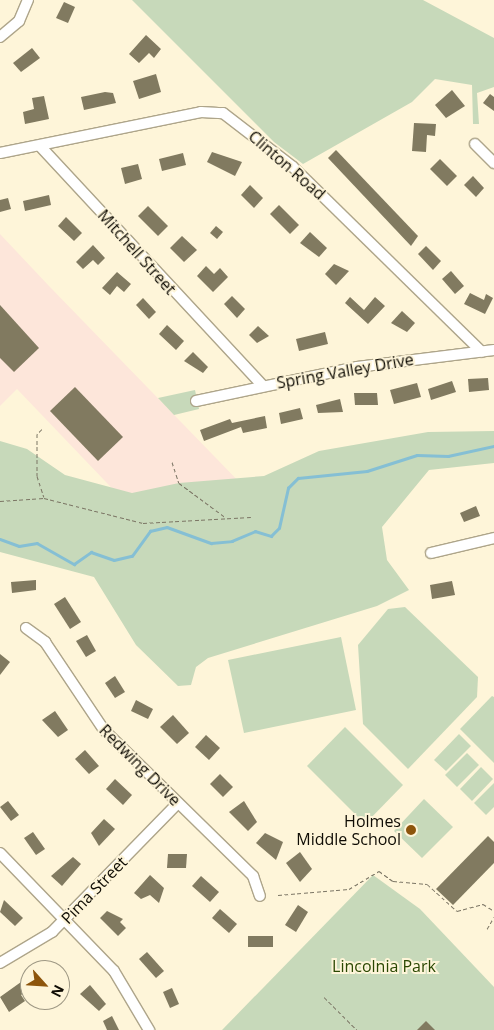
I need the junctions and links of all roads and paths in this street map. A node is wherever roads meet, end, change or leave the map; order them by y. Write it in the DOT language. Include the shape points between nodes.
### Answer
graph roads {
  1 [pos="28,0"];
  2 [pos="0,37"];
  3 [pos="476,144"];
  4 [pos="40,146"];
  5 [pos="0,153"];
  6 [pos="494,163"];
  7 [pos="494,350"];
  8 [pos="482,352"];
  9 [pos="263,386"];
  10 [pos="196,401"];
  11 [pos="42,428"];
  12 [pos="172,462"];
  13 [pos="44,498"];
  14 [pos="0,501"];
  15 [pos="251,517"];
  16 [pos="226,518"];
  17 [pos="494,538"];
  18 [pos="431,552"];
  19 [pos="26,628"];
  20 [pos="178,803"];
  21 [pos="0,852"];
  22 [pos="260,896"];
  23 [pos="278,896"];
  24 [pos="494,911"];
  25 [pos="494,917"];
  26 [pos="64,921"];
  27 [pos="486,929"];
  28 [pos="0,963"];
  29 [pos="324,997"];
  30 [pos="149,1030"];
  31 [pos="358,1030"];
  1 -- 2 [label="street" via="19,22"];
  3 -- 6 [label="street"];
  4 -- 5 [label="street"];
  4 -- 8 [label="street, Clinton Road" via="201,112 223,113 293,168"];
  4 -- 9 [label="street, Mitchell Street"];
  7 -- 8 [label="street, Spring Valley Drive"];
  8 -- 9 [label="street, Spring Valley Drive" via="396,361"];
  9 -- 10 [label="street, Spring Valley Drive"];
  11 -- 13 [label="path" via="37,434 36,476"];
  12 -- 16 [label="path" via="179,483"];
  13 -- 14 [label="path"];
  13 -- 16 [label="path" via="143,523"];
  15 -- 16 [label="path"];
  17 -- 18 [label="street"];
  19 -- 20 [label="street, Redwing Drive" via="45,642 104,730"];
  20 -- 22 [label="street, Redwing Drive" via="252,876"];
  20 -- 26 [label="street, Pima Street"];
  21 -- 26 [label="street"];
  23 -- 24 [label="path" via="349,890 379,871 393,881 427,884 457,911 483,904"];
  25 -- 27 [label="path"];
  26 -- 28 [label="street, Pima Street" via="38,943"];
  26 -- 30 [label="street" via="126,986"];
  29 -- 31 [label="path"];
}
